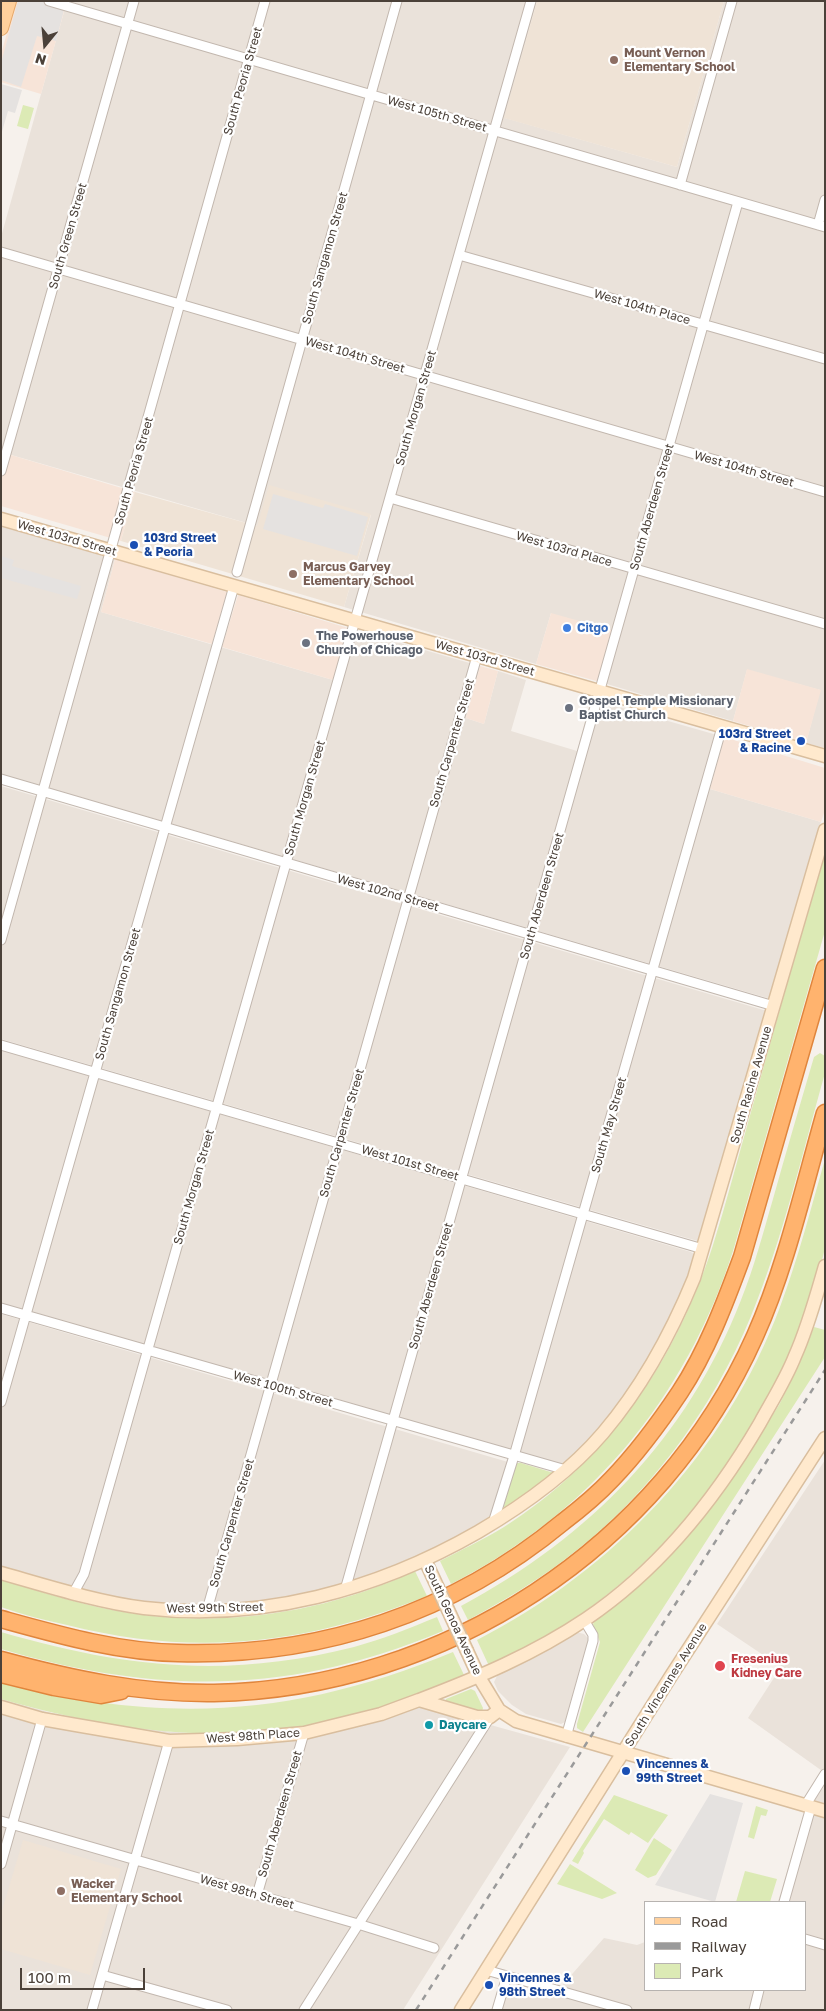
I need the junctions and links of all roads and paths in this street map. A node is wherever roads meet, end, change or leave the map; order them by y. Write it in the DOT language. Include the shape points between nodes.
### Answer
graph roads {
  1 [pos="9,1"];
  2 [pos="49,1"];
  3 [pos="134,1"];
  4 [pos="265,1"];
  5 [pos="397,1"];
  6 [pos="530,1"];
  7 [pos="732,1"];
  8 [pos="128,24"];
  9 [pos="1,28"];
  10 [pos="249,60"];
  11 [pos="371,95"];
  12 [pos="494,131"];
  13 [pos="680,185"];
  14 [pos="825,200"];
  15 [pos="738,202"];
  16 [pos="821,226"];
  17 [pos="1,252"];
  18 [pos="459,255"];
  19 [pos="58,269"];
  20 [pos="180,304"];
  21 [pos="703,324"];
  22 [pos="302,340"];
  23 [pos="825,359"];
  24 [pos="425,376"];
  25 [pos="669,447"];
  26 [pos="1,471"];
  27 [pos="825,492"];
  28 [pos="390,498"];
  29 [pos="1,518"];
  30 [pos="112,550"];
  31 [pos="634,570"];
  32 [pos="237,572"];
  33 [pos="234,586"];
  34 [pos="355,621"];
  35 [pos="825,624"];
  36 [pos="477,656"];
  37 [pos="600,691"];
  38 [pos="722,727"];
  39 [pos="825,756"];
  40 [pos="1,780"];
  41 [pos="44,792"];
  42 [pos="165,828"];
  43 [pos="825,830"];
  44 [pos="286,863"];
  45 [pos="409,899"];
  46 [pos="531,935"];
  47 [pos="1,940"];
  48 [pos="825,968"];
  49 [pos="653,970"];
  50 [pos="774,1006"];
  51 [pos="1,1045"];
  52 [pos="96,1072"];
  53 [pos="217,1108"];
  54 [pos="825,1113"];
  55 [pos="340,1143"];
  56 [pos="462,1178"];
  57 [pos="583,1214"];
  58 [pos="703,1248"];
  59 [pos="825,1266"];
  60 [pos="1,1308"];
  61 [pos="26,1315"];
  62 [pos="667,1337"];
  63 [pos="148,1350"];
  64 [pos="270,1385"];
  65 [pos="1,1402"];
  66 [pos="393,1421"];
  67 [pos="825,1438"];
  68 [pos="514,1456"];
  69 [pos="566,1470"];
  70 [pos="493,1523"];
  71 [pos="425,1560"];
  72 [pos="1,1572"];
  73 [pos="345,1590"];
  74 [pos="74,1592"];
  75 [pos="207,1610"];
  76 [pos="2,1619"];
  77 [pos="584,1620"];
  78 [pos="1,1660"];
  79 [pos="1,1674"];
  80 [pos="478,1677"];
  81 [pos="134,1689"];
  82 [pos="419,1700"];
  83 [pos="1,1706"];
  84 [pos="494,1714"];
  85 [pos="42,1718"];
  86 [pos="304,1732"];
  87 [pos="566,1737"];
  88 [pos="169,1740"];
  89 [pos="623,1754"];
  90 [pos="825,1774"];
  91 [pos="808,1806"];
  92 [pos="825,1811"];
  93 [pos="1,1821"];
  94 [pos="12,1824"];
  95 [pos="135,1860"];
  96 [pos="1,1864"];
  97 [pos="257,1895"];
  98 [pos="784,1901"];
  99 [pos="358,1924"];
  100 [pos="806,1939"];
  101 [pos="825,1945"];
  102 [pos="434,1948"];
  103 [pos="486,1970"];
  104 [pos="102,1975"];
  105 [pos="507,1976"];
  106 [pos="760,1991"];
  107 [pos="92,2010"];
  108 [pos="227,2010"];
  109 [pos="304,2010"];
  110 [pos="461,2010"];
  111 [pos="497,2010"];
  112 [pos="627,2010"];
  113 [pos="754,2010"];
  1 -- 9 [label="main road"];
  2 -- 8 [label="street, West 105th Street"];
  3 -- 8 [label="street, South Green Street"];
  4 -- 10 [label="street, South Peoria Street"];
  5 -- 11 [label="street, South Sangamon Street"];
  6 -- 12 [label="street, South Morgan Street"];
  7 -- 13 [label="street"];
  8 -- 10 [label="street, West 105th Street"];
  8 -- 19 [label="street, South Green Street"];
  10 -- 11 [label="street, West 105th Street"];
  10 -- 20 [label="street, South Peoria Street"];
  11 -- 12 [label="street, West 105th Street"];
  11 -- 22 [label="street, South Sangamon Street"];
  12 -- 13 [label="street, West 105th Street"];
  12 -- 18 [label="street, South Morgan Street"];
  13 -- 15 [label="street, West 105th Street"];
  14 -- 16 [label="street"];
  15 -- 16 [label="street, West 105th Street"];
  15 -- 21 [label="street, South Aberdeen Street"];
  17 -- 19 [label="street, West 104th Street"];
  18 -- 21 [label="street, West 104th Place"];
  18 -- 24 [label="street, South Morgan Street"];
  19 -- 20 [label="street, West 104th Street"];
  19 -- 26 [label="street, South Green Street"];
  20 -- 22 [label="street, West 104th Street"];
  20 -- 30 [label="street, South Peoria Street"];
  21 -- 23 [label="street, West 104th Place"];
  21 -- 25 [label="street, South Aberdeen Street"];
  22 -- 24 [label="street, West 104th Street"];
  22 -- 32 [label="street, South Sangamon Street"];
  24 -- 25 [label="street, West 104th Street"];
  24 -- 28 [label="street, South Morgan Street"];
  25 -- 27 [label="street, West 104th Street"];
  25 -- 31 [label="street, South Aberdeen Street"];
  28 -- 31 [label="street, West 103rd Place"];
  28 -- 34 [label="street, South Morgan Street"];
  29 -- 30 [label="street, West 103rd Street"];
  30 -- 33 [label="street, West 103rd Street"];
  30 -- 41 [label="street, South Peoria Street"];
  31 -- 35 [label="street, West 103rd Place"];
  31 -- 37 [label="street, South Aberdeen Street"];
  33 -- 34 [label="street, West 103rd Street"];
  33 -- 42 [label="street, South Sangamon Street"];
  34 -- 36 [label="street, West 103rd Street"];
  34 -- 44 [label="street, South Morgan Street"];
  36 -- 37 [label="street, West 103rd Street"];
  36 -- 45 [label="street, South Carpenter Street"];
  37 -- 38 [label="street, West 103rd Street"];
  37 -- 46 [label="street, South Aberdeen Street"];
  38 -- 39 [label="street, West 103rd Street"];
  38 -- 49 [label="street, South May Street"];
  40 -- 41 [label="street, West 102nd Street"];
  41 -- 42 [label="street, West 102nd Street"];
  41 -- 47 [label="street, South Peoria Street"];
  42 -- 44 [label="street, West 102nd Street"];
  42 -- 52 [label="street, South Sangamon Street"];
  43 -- 50 [label="street, South Racine Avenue"];
  44 -- 45 [label="street, West 102nd Street"];
  44 -- 53 [label="street, South Morgan Street"];
  45 -- 46 [label="street, West 102nd Street"];
  45 -- 55 [label="street, South Carpenter Street"];
  46 -- 49 [label="street, West 102nd Street"];
  46 -- 56 [label="street, South Aberdeen Street"];
  48 -- 76 [label="highway" via="742,1257 695,1365 680,1391 611,1481 545,1538 492,1574 429,1605 345,1635 259,1652 177,1654 141,1650 59,1635"];
  49 -- 50 [label="street, West 102nd Street"];
  49 -- 57 [label="street, South May Street"];
  50 -- 58 [label="street, South Racine Avenue"];
  51 -- 52 [label="street, West 101st Street"];
  52 -- 53 [label="street, West 101st Street"];
  52 -- 61 [label="street, South Sangamon Street"];
  53 -- 55 [label="street, West 101st Street"];
  53 -- 63 [label="street, South Morgan Street"];
  54 -- 81 [label="highway" via="756,1336 712,1416 668,1475 602,1543 564,1573 502,1613 461,1635 373,1669 289,1686 237,1692"];
  55 -- 56 [label="street, West 101st Street"];
  55 -- 64 [label="street, South Carpenter Street"];
  56 -- 57 [label="street, West 101st Street"];
  56 -- 66 [label="street, South Aberdeen Street"];
  57 -- 58 [label="street, West 101st Street"];
  57 -- 68 [label="street, South May Street"];
  58 -- 62 [label="street, South Racine Avenue" via="694,1278"];
  59 -- 77 [label="street, West 98th Place" via="794,1359 735,1465 689,1527 644,1574"];
  60 -- 61 [label="street, West 100th Street"];
  61 -- 63 [label="street, West 100th Street"];
  61 -- 65 [label="street, South Sangamon Street"];
  62 -- 69 [label="street, South Genoa Avenue" via="628,1402 602,1435"];
  63 -- 64 [label="street, West 100th Street"];
  63 -- 74 [label="street, South Morgan Street" via="84,1574"];
  64 -- 66 [label="street, West 100th Street"];
  64 -- 75 [label="street, South Carpenter Street"];
  66 -- 68 [label="street, West 100th Street"];
  66 -- 73 [label="street, South Aberdeen Street"];
  67 -- 89 [label="street, South Vincennes Avenue"];
  68 -- 69 [label="street, West 100th Street"];
  68 -- 70 [label="street, South May Street"];
  69 -- 70 [label="street, South Genoa Avenue" via="533,1498"];
  70 -- 71 [label="street, South Genoa Avenue"];
  71 -- 73 [label="street, West 99th Street"];
  71 -- 80 [label="street, South Genoa Avenue, bridge"];
  72 -- 74 [label="street, West 99th Street"];
  73 -- 75 [label="street, West 99th Street" via="273,1606"];
  74 -- 75 [label="street, West 99th Street" via="144,1608"];
  77 -- 80 [label="street, West 98th Place"];
  77 -- 87 [label="street" via="594,1641"];
  78 -- 81 [label="highway"];
  79 -- 81 [label="highway" via="101,1695"];
  80 -- 82 [label="street, West 98th Place"];
  80 -- 84 [label="street, South Genoa Avenue"];
  82 -- 84 [label="street" via="477,1717"];
  82 -- 86 [label="street, West 98th Place" via="382,1714"];
  83 -- 85 [label="street, West 98th Place"];
  84 -- 87 [label="street"];
  84 -- 99 [label="street"];
  85 -- 88 [label="street, West 98th Place"];
  85 -- 94 [label="street"];
  86 -- 88 [label="street, West 98th Place" via="237,1739"];
  86 -- 97 [label="street, South Aberdeen Street"];
  87 -- 89 [label="street"];
  88 -- 95 [label="street"];
  89 -- 91 [label="street"];
  89 -- 103 [label="street, South Vincennes Avenue"];
  90 -- 91 [label="street"];
  91 -- 92 [label="street"];
  91 -- 98 [label="street"];
  93 -- 94 [label="street, West 98th Street"];
  94 -- 95 [label="street, West 98th Street"];
  94 -- 96 [label="street"];
  95 -- 97 [label="street, West 98th Street"];
  95 -- 104 [label="street"];
  97 -- 99 [label="street, West 98th Street"];
  99 -- 102 [label="street, West 98th Street"];
  99 -- 109 [label="street"];
  100 -- 101 [label="street"];
  103 -- 105 [label="street"];
  103 -- 110 [label="street, South Vincennes Avenue"];
  104 -- 107 [label="street"];
  104 -- 108 [label="street"];
  105 -- 111 [label="street"];
  105 -- 112 [label="street"];
  106 -- 113 [label="street"];
}
